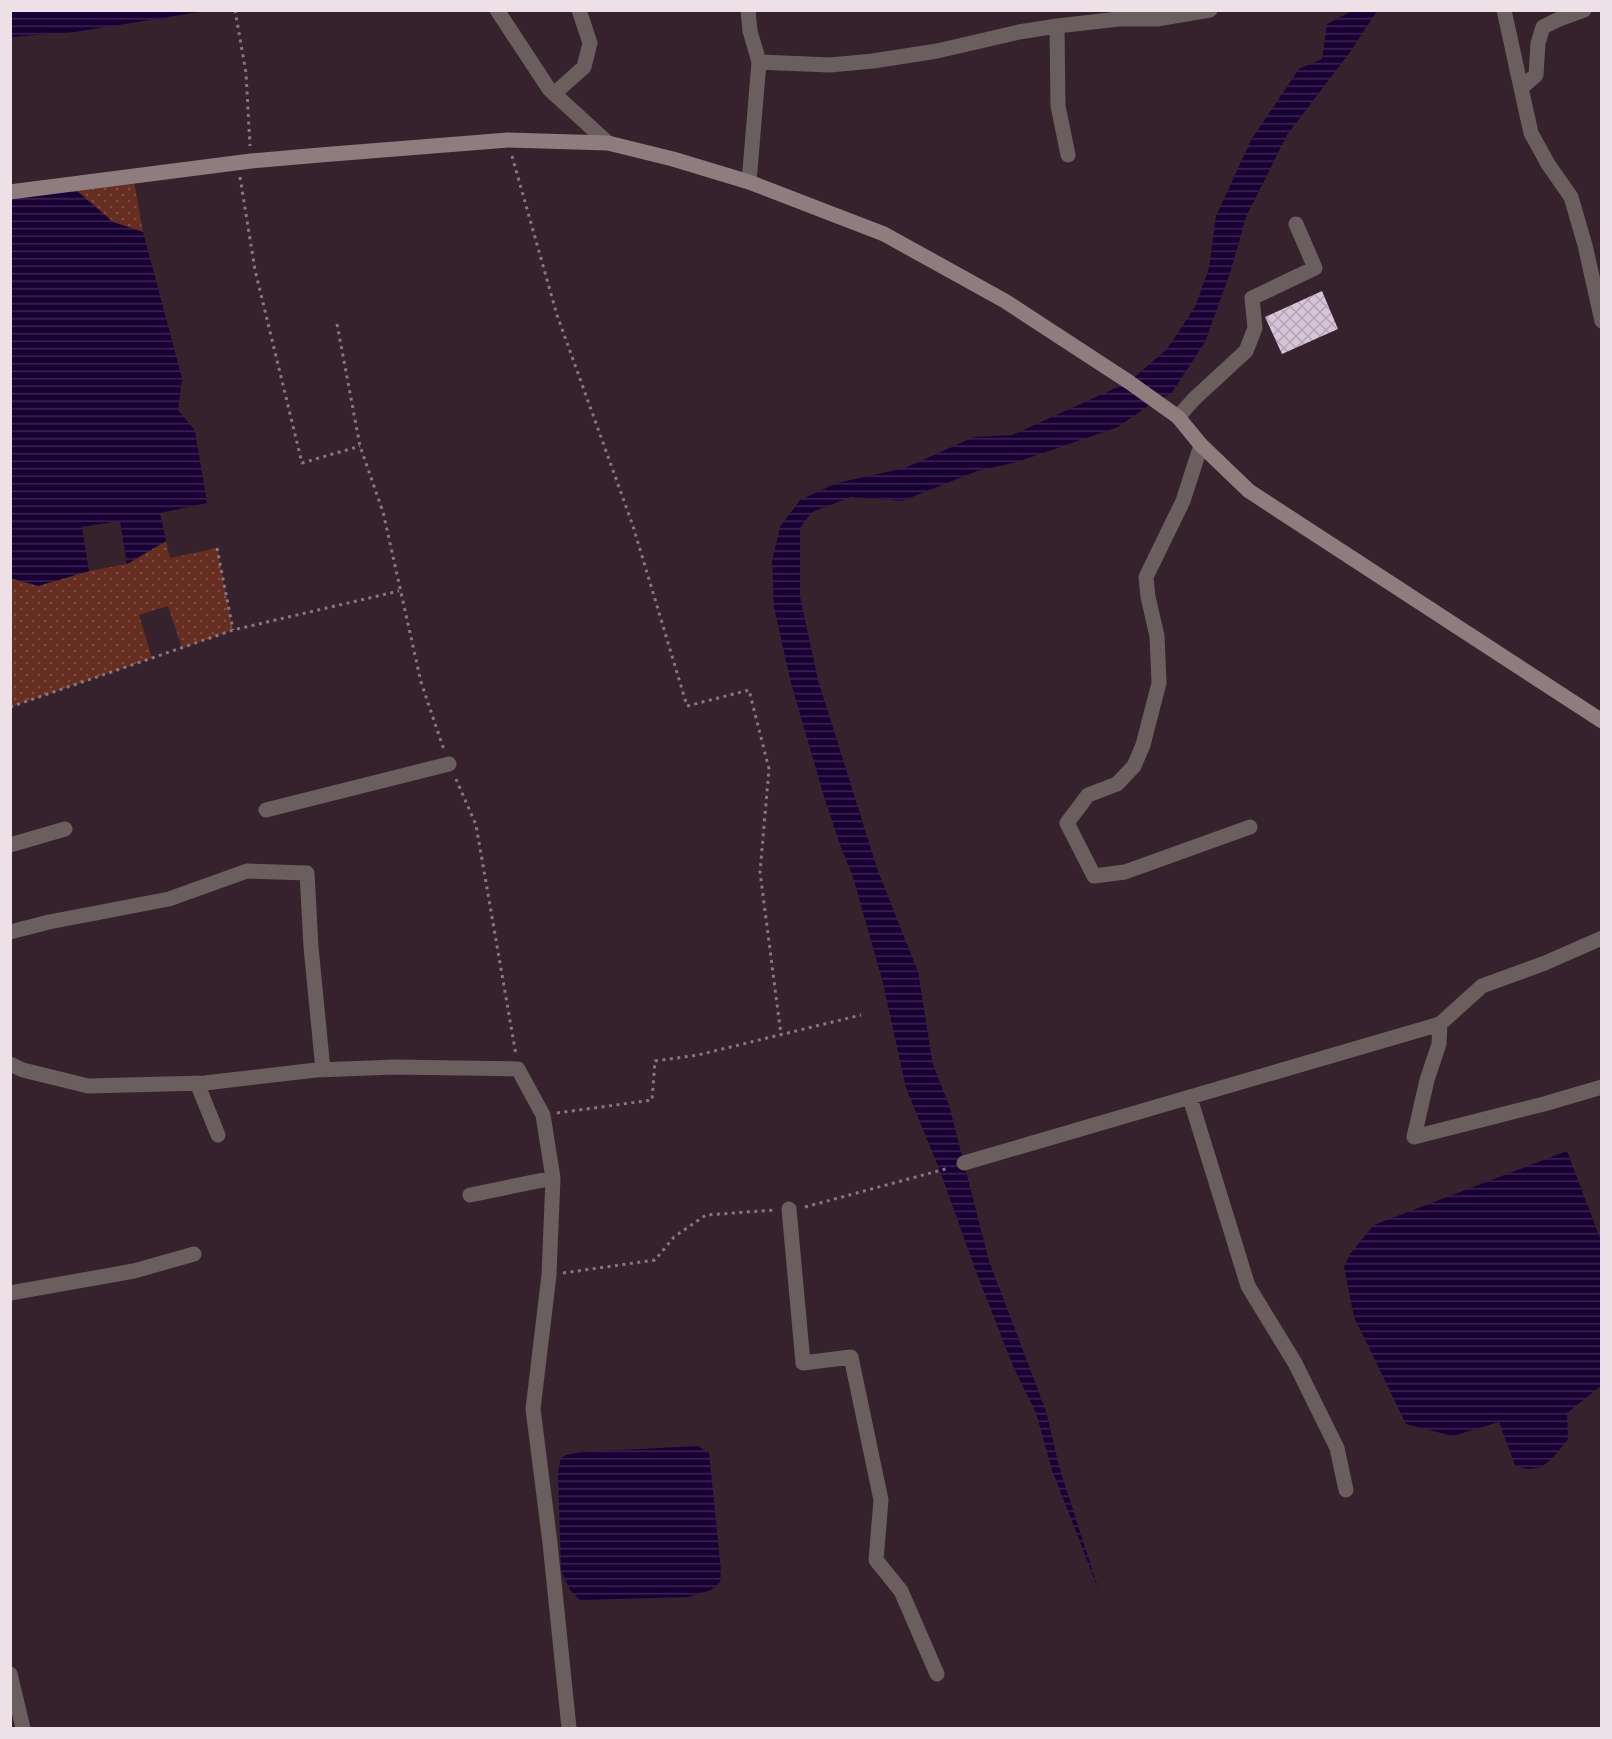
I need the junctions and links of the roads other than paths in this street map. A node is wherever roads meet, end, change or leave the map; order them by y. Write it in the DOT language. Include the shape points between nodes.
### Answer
graph roads {
  1 [pos="497,10"];
  2 [pos="579,10"];
  3 [pos="748,10"];
  4 [pos="1210,10"];
  5 [pos="1504,10"];
  6 [pos="1584,10"];
  7 [pos="1057,26"];
  8 [pos="759,62"];
  9 [pos="1521,88"];
  10 [pos="554,94"];
  11 [pos="608,143"];
  12 [pos="1068,155"];
  13 [pos="749,182"];
  14 [pos="10,192"];
  15 [pos="1296,224"];
  16 [pos="1602,321"];
  17 [pos="1178,417"];
  18 [pos="1201,445"];
  19 [pos="1602,722"];
  20 [pos="449,764"];
  21 [pos="266,810"];
  22 [pos="1250,827"];
  23 [pos="65,829"];
  24 [pos="10,845"];
  25 [pos="10,932"];
  26 [pos="1602,938"];
  27 [pos="1440,1024"];
  28 [pos="10,1064"];
  29 [pos="323,1070"];
  30 [pos="197,1083"];
  31 [pos="1602,1087"];
  32 [pos="1190,1098"];
  33 [pos="218,1135"];
  34 [pos="964,1163"];
  35 [pos="553,1178"];
  36 [pos="470,1195"];
  37 [pos="789,1209"];
  38 [pos="194,1254"];
  39 [pos="10,1293"];
  40 [pos="1346,1490"];
  41 [pos="10,1674"];
  42 [pos="937,1674"];
  43 [pos="22,1728"];
  44 [pos="569,1728"];
  1 -- 10 [label="street"];
  2 -- 10 [label="street" via="590,43 584,67"];
  3 -- 8 [label="street"];
  4 -- 7 [label="street" via="1157,19"];
  5 -- 9 [label="street"];
  6 -- 9 [label="street" via="1543,27 1536,75"];
  7 -- 8 [label="street" via="873,61 830,65"];
  7 -- 12 [label="street" via="1058,106"];
  8 -- 13 [label="street"];
  9 -- 16 [label="street" via="1531,133 1571,197"];
  10 -- 11 [label="street"];
  11 -- 13 [label="street"];
  11 -- 14 [label="street" via="508,140 244,162"];
  13 -- 17 [label="street" via="884,234 1005,301"];
  15 -- 17 [label="street" via="1315,268 1252,298 1255,328 1246,351"];
  17 -- 18 [label="street"];
  18 -- 19 [label="street" via="1249,491"];
  18 -- 22 [label="street" via="1183,501 1146,577 1157,636 1159,684 1143,745 1134,766 1117,784 1088,795 1067,823 1094,876 1125,873"];
  20 -- 21 [label="street"];
  23 -- 24 [label="street"];
  25 -- 29 [label="street" via="169,899 247,870 307,873"];
  26 -- 27 [label="street" via="1482,986"];
  27 -- 31 [label="street" via="1439,1044 1414,1137"];
  27 -- 32 [label="street"];
  28 -- 30 [label="street" via="88,1086"];
  29 -- 30 [label="street"];
  29 -- 35 [label="street" via="449,1066 518,1069 543,1115"];
  30 -- 33 [label="street"];
  32 -- 34 [label="street"];
  32 -- 40 [label="street" via="1248,1286 1295,1363 1337,1448"];
  35 -- 36 [label="street"];
  35 -- 44 [label="street" via="549,1275 533,1408"];
  37 -- 42 [label="street" via="803,1363 851,1357 881,1500 876,1560 901,1591"];
  38 -- 39 [label="street" via="134,1271"];
  41 -- 43 [label="street"];
}
